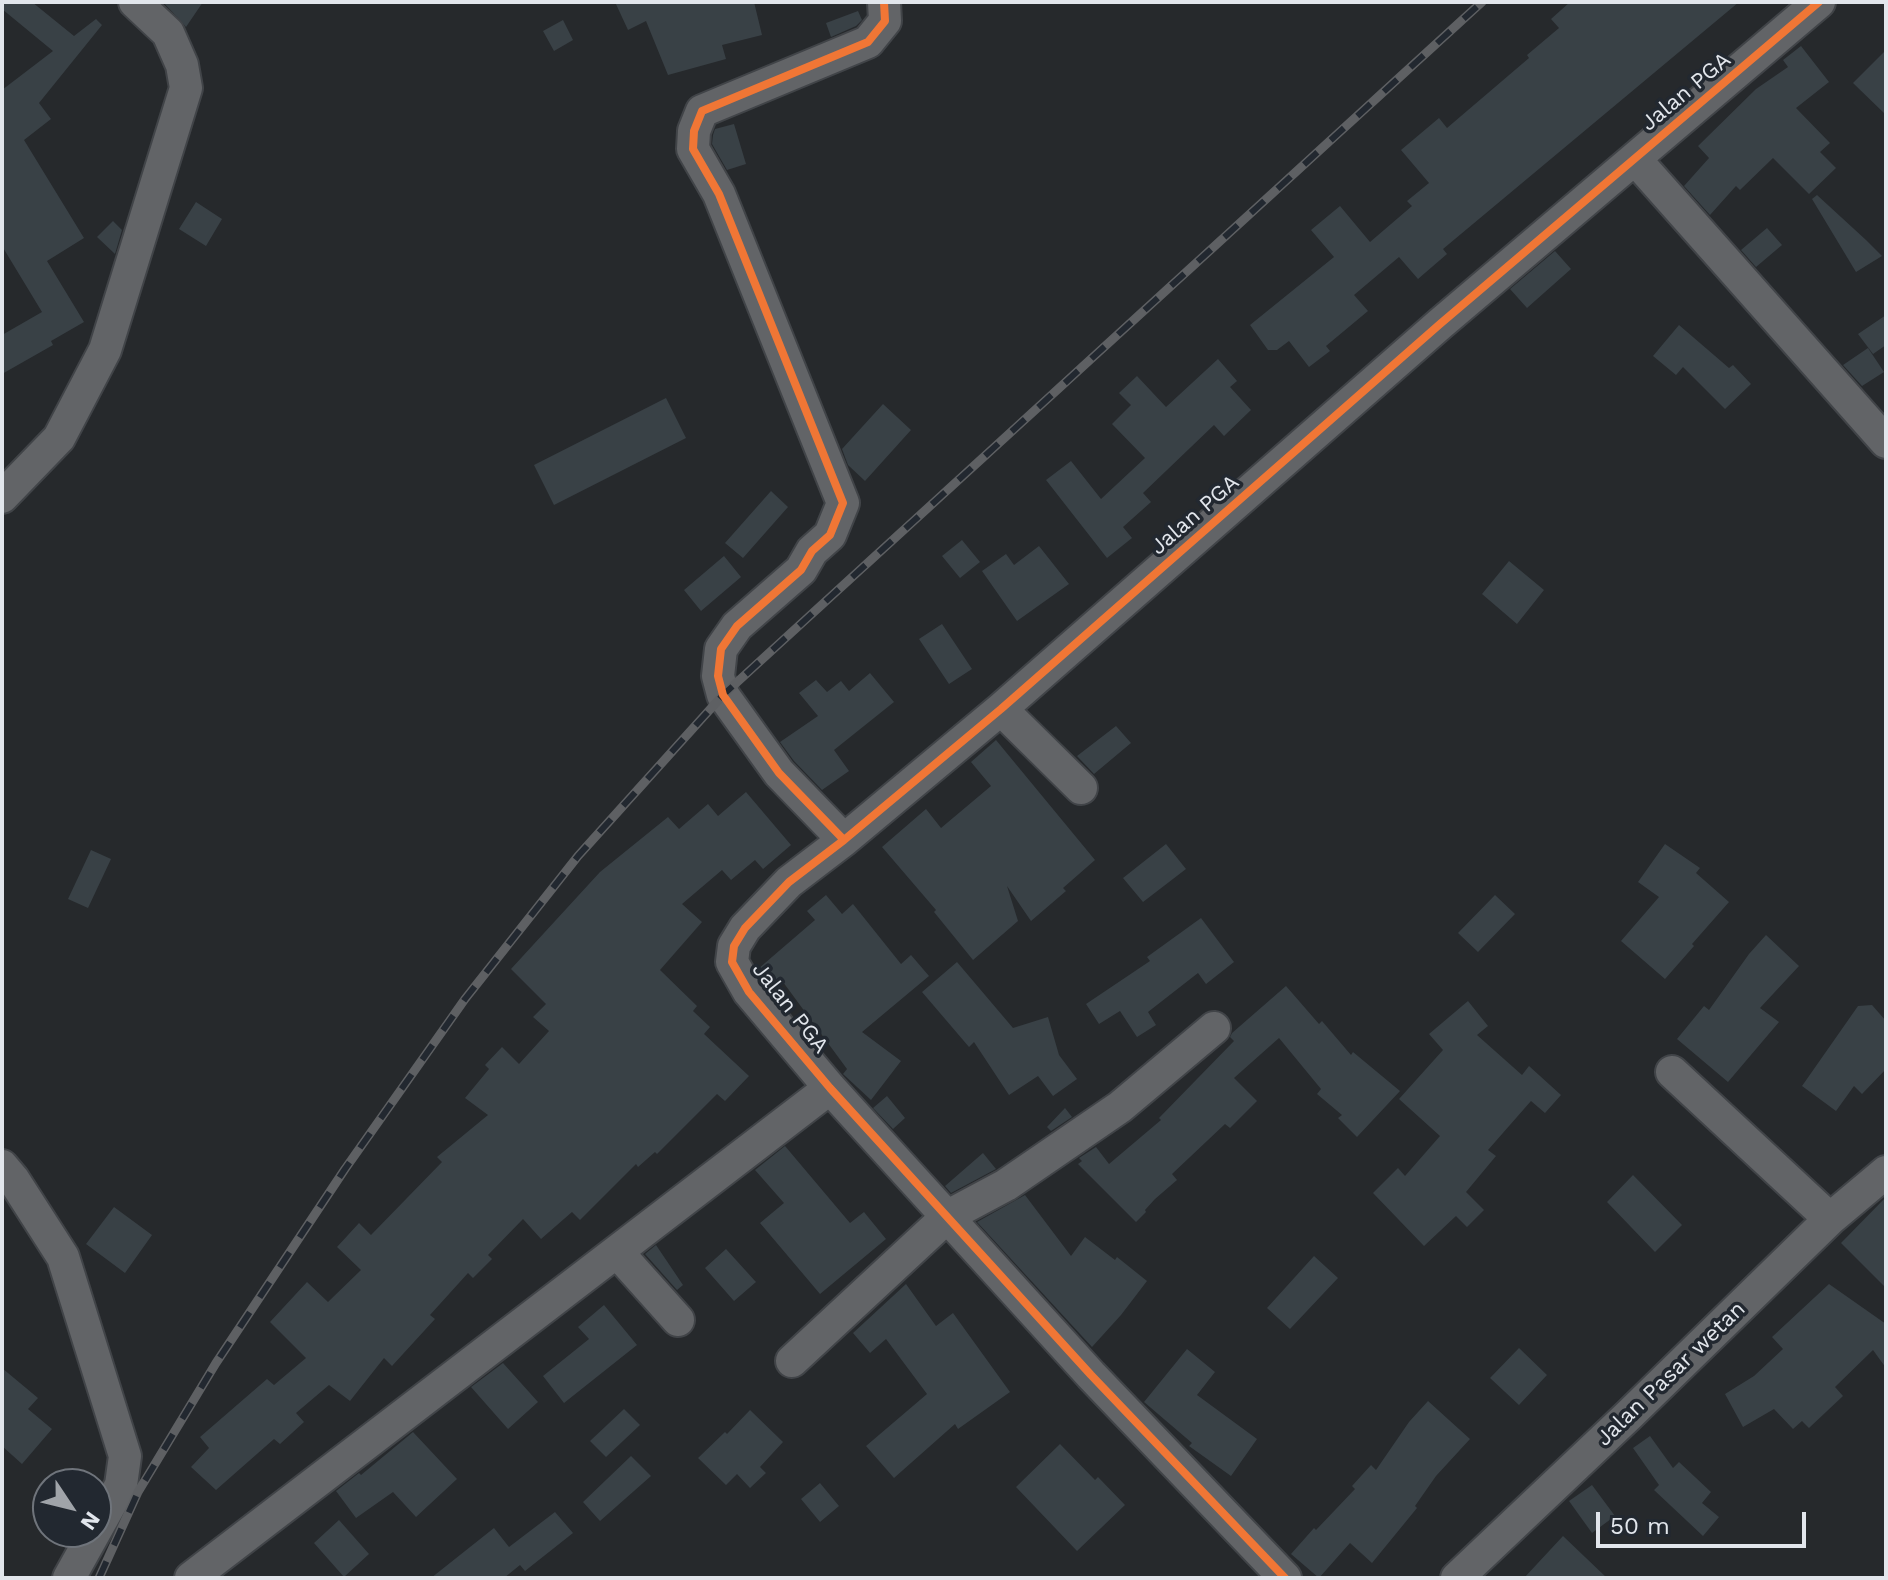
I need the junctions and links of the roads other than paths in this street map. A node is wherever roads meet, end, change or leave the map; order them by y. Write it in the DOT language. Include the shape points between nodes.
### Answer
graph roads {
  1 [pos="135,2"];
  2 [pos="884,2"];
  3 [pos="1819,2"];
  4 [pos="1635,159"];
  5 [pos="1886,442"];
  6 [pos="2,497"];
  7 [pos="1001,709"];
  8 [pos="1081,788"];
  9 [pos="844,840"];
  10 [pos="1214,1028"];
  11 [pos="1672,1072"];
  12 [pos="830,1088"];
  13 [pos="2,1166"];
  14 [pos="1886,1172"];
  15 [pos="948,1216"];
  16 [pos="1830,1219"];
  17 [pos="618,1253"];
  18 [pos="678,1320"];
  19 [pos="792,1361"];
  20 [pos="69,1578"];
  21 [pos="191,1578"];
  22 [pos="1285,1578"];
  23 [pos="1457,1578"];
  1 -- 6 [label="street" via="168,33 186,88 105,350 59,438"];
  2 -- 9 [label="street" via="885,21 868,42 702,111 693,149 719,194 843,503 830,535 801,570 737,626 721,649 718,676 723,695 779,773"];
  3 -- 4 [label="street, Jalan PGA"];
  4 -- 5 [label="street"];
  4 -- 7 [label="street, Jalan PGA"];
  7 -- 8 [label="street"];
  7 -- 9 [label="street, Jalan PGA"];
  9 -- 12 [label="street, Jalan PGA" via="789,882 745,928 732,962 749,992"];
  10 -- 15 [label="street" via="1120,1107 1006,1185"];
  11 -- 16 [label="street"];
  12 -- 15 [label="street"];
  12 -- 17 [label="street"];
  13 -- 20 [label="street" via="63,1257 125,1456 121,1485"];
  14 -- 16 [label="street, Jalan Pasar wetan"];
  15 -- 19 [label="street"];
  15 -- 22 [label="street"];
  16 -- 23 [label="street, Jalan Pasar wetan"];
  17 -- 18 [label="street"];
  17 -- 21 [label="street"];
}
